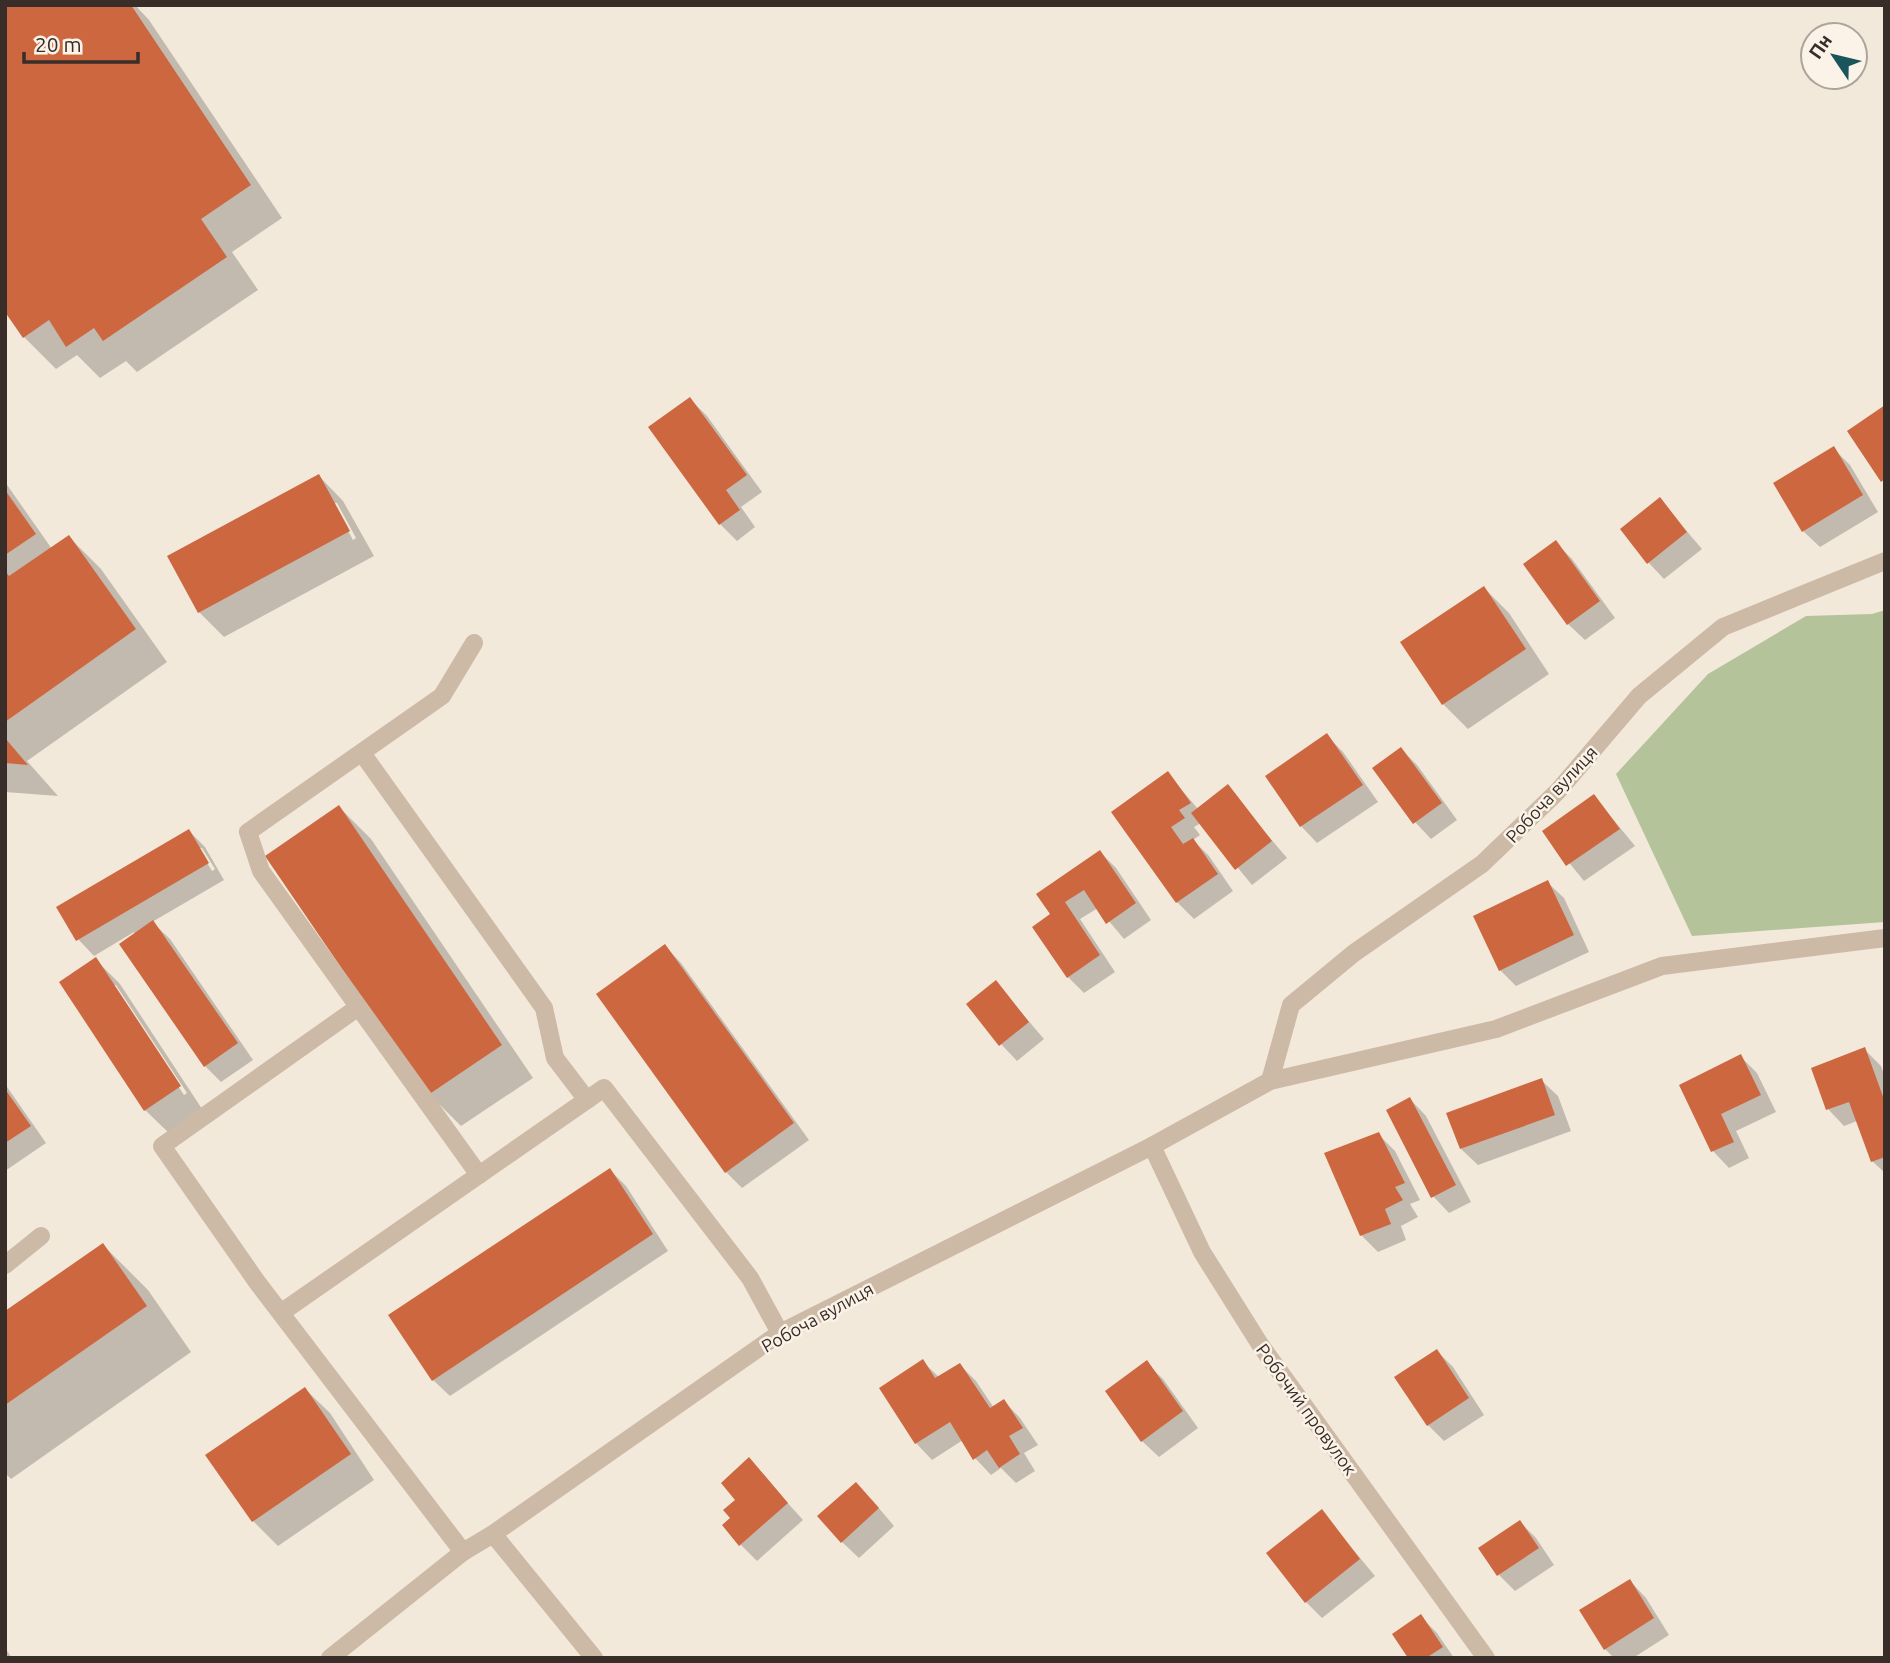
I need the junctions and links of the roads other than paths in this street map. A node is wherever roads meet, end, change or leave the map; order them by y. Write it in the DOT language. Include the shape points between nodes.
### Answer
graph roads {
  1 [pos="1885,561"];
  2 [pos="474,643"];
  3 [pos="362,752"];
  4 [pos="1885,938"];
  5 [pos="357,1008"];
  6 [pos="1270,1081"];
  7 [pos="587,1100"];
  8 [pos="1152,1146"];
  9 [pos="479,1175"];
  10 [pos="41,1236"];
  11 [pos="5,1265"];
  12 [pos="282,1312"];
  13 [pos="780,1334"];
  14 [pos="493,1534"];
  15 [pos="464,1552"];
  16 [pos="330,1658"];
  17 [pos="594,1658"];
  18 [pos="1486,1658"];
  1 -- 6 [label="street, Робоча вулиця" via="1723,627 1639,696 1558,791 1482,864 1354,953 1291,1005"];
  2 -- 3 [label="street" via="442,696"];
  3 -- 5 [label="street" via="248,832 261,871"];
  3 -- 7 [label="street" via="544,1008 555,1058"];
  4 -- 6 [label="street, Робоча вулиця" via="1662,966 1496,1029"];
  5 -- 9 [label="street"];
  5 -- 12 [label="street" via="162,1146"];
  6 -- 8 [label="street, Робоча вулиця"];
  7 -- 9 [label="street"];
  7 -- 13 [label="street" via="604,1088 750,1278"];
  8 -- 13 [label="street, Робоча вулиця"];
  8 -- 18 [label="street, Робочий провулок" via="1202,1252 1261,1346"];
  9 -- 12 [label="street"];
  10 -- 11 [label="street"];
  12 -- 15 [label="street"];
  13 -- 14 [label="street, Робоча вулиця"];
  14 -- 15 [label="street, Робоча вулиця"];
  14 -- 17 [label="street"];
  15 -- 16 [label="street, Робоча вулиця"];
}
